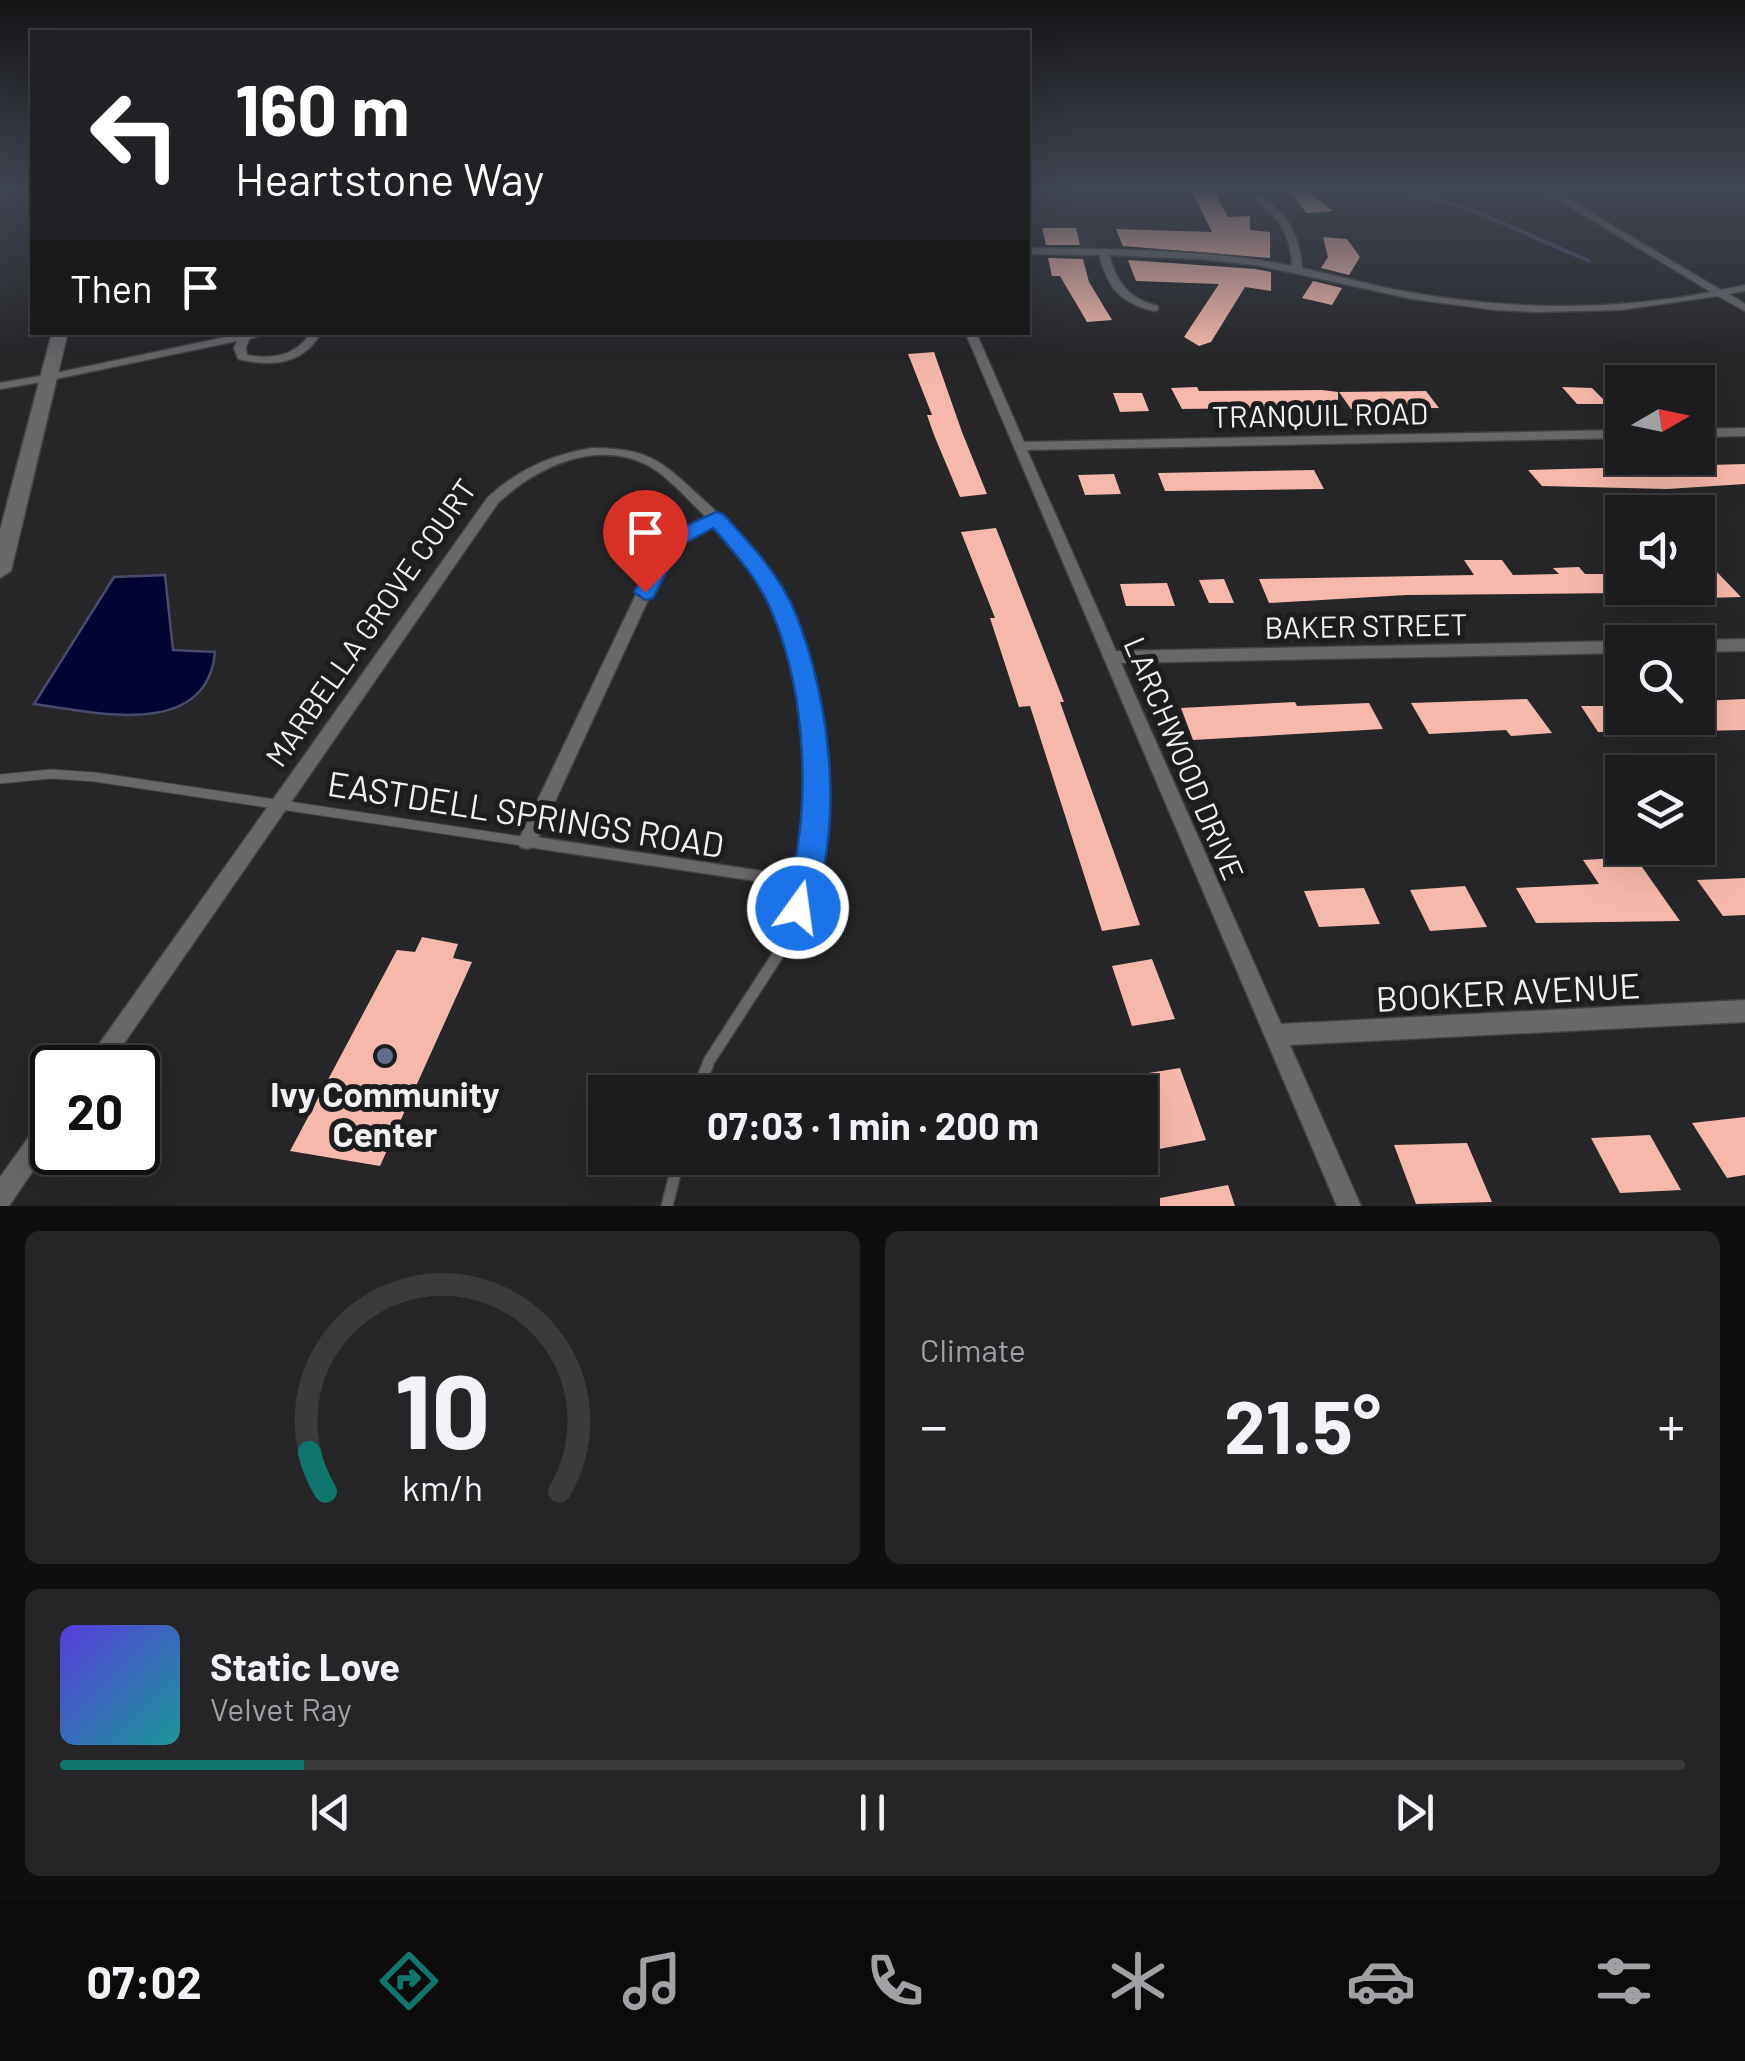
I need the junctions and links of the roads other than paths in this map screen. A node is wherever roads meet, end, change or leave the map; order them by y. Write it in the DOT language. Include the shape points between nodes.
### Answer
graph roads {
  1 [pos="1295,244"];
  2 [pos="1636,244"];
  3 [pos="1030,251"];
  4 [pos="1103,253"];
  5 [pos="1296,270"];
  6 [pos="1745,288"];
  7 [pos="1719,294"];
  8 [pos="1154,308"];
  9 [pos="1745,308"];
  10 [pos="59,335"];
  11 [pos="250,335"];
  12 [pos="316,335"];
  13 [pos="971,335"];
  14 [pos="245,336"];
  15 [pos="51,377"];
  16 [pos="0,386"];
  17 [pos="1745,432"];
  18 [pos="1715,433"];
  19 [pos="1605,434"];
  20 [pos="1019,446"];
  21 [pos="716,518"];
  22 [pos="0,571"];
  23 [pos="1745,645"];
  24 [pos="1715,646"];
  25 [pos="1605,647"];
  26 [pos="1112,657"];
  27 [pos="0,779"];
  28 [pos="281,804"];
  29 [pos="527,841"];
  30 [pos="806,883"];
  31 [pos="1745,1011"];
  32 [pos="1274,1035"];
  33 [pos="109,1045"];
  34 [pos="704,1075"];
  35 [pos="30,1155"];
  36 [pos="675,1175"];
  37 [pos="0,1198"];
  38 [pos="667,1206"];
  39 [pos="1348,1206"];
  1 -- 5 [label="street"];
  2 -- 7 [label="street"];
  3 -- 4 [label="street"];
  4 -- 5 [label="street"];
  4 -- 8 [label="street" via="1124,298"];
  5 -- 7 [label="street" via="1409,296 1513,309 1656,304"];
  6 -- 7 [label="street"];
  7 -- 9 [label="street"];
  10 -- 15 [label="street"];
  11 -- 14 [label="street"];
  12 -- 14 [label="street" via="301,352 256,361 242,357"];
  13 -- 20 [label="street, LARCHWOOD DRIVE"];
  14 -- 15 [label="street"];
  15 -- 16 [label="lane"];
  15 -- 22 [label="street"];
  17 -- 18 [label="street"];
  19 -- 20 [label="street, TRANQUIL ROAD"];
  20 -- 26 [label="street, LARCHWOOD DRIVE"];
  21 -- 28 [label="street, MARBELLA GROVE COURT" via="642,456 578,454 519,476 493,500"];
  21 -- 29 [label="street" via="683,533 662,556"];
  21 -- 30 [label="street, MARBELLA GROVE COURT" via="769,584 803,674 816,766"];
  23 -- 24 [label="street"];
  25 -- 26 [label="street, BAKER STREET"];
  26 -- 32 [label="street, LARCHWOOD DRIVE"];
  27 -- 28 [label="lane, EASTDELL SPRINGS ROAD" via="95,777"];
  28 -- 29 [label="lane, EASTDELL SPRINGS ROAD"];
  28 -- 33 [label="street, MARBELLA GROVE COURT"];
  29 -- 30 [label="lane, EASTDELL SPRINGS ROAD"];
  30 -- 34 [label="lane" via="782,950"];
  31 -- 32 [label="street, BOOKER AVENUE"];
  32 -- 39 [label="street, LARCHWOOD DRIVE"];
  35 -- 37 [label="street"];
  36 -- 38 [label="lane"];
}
